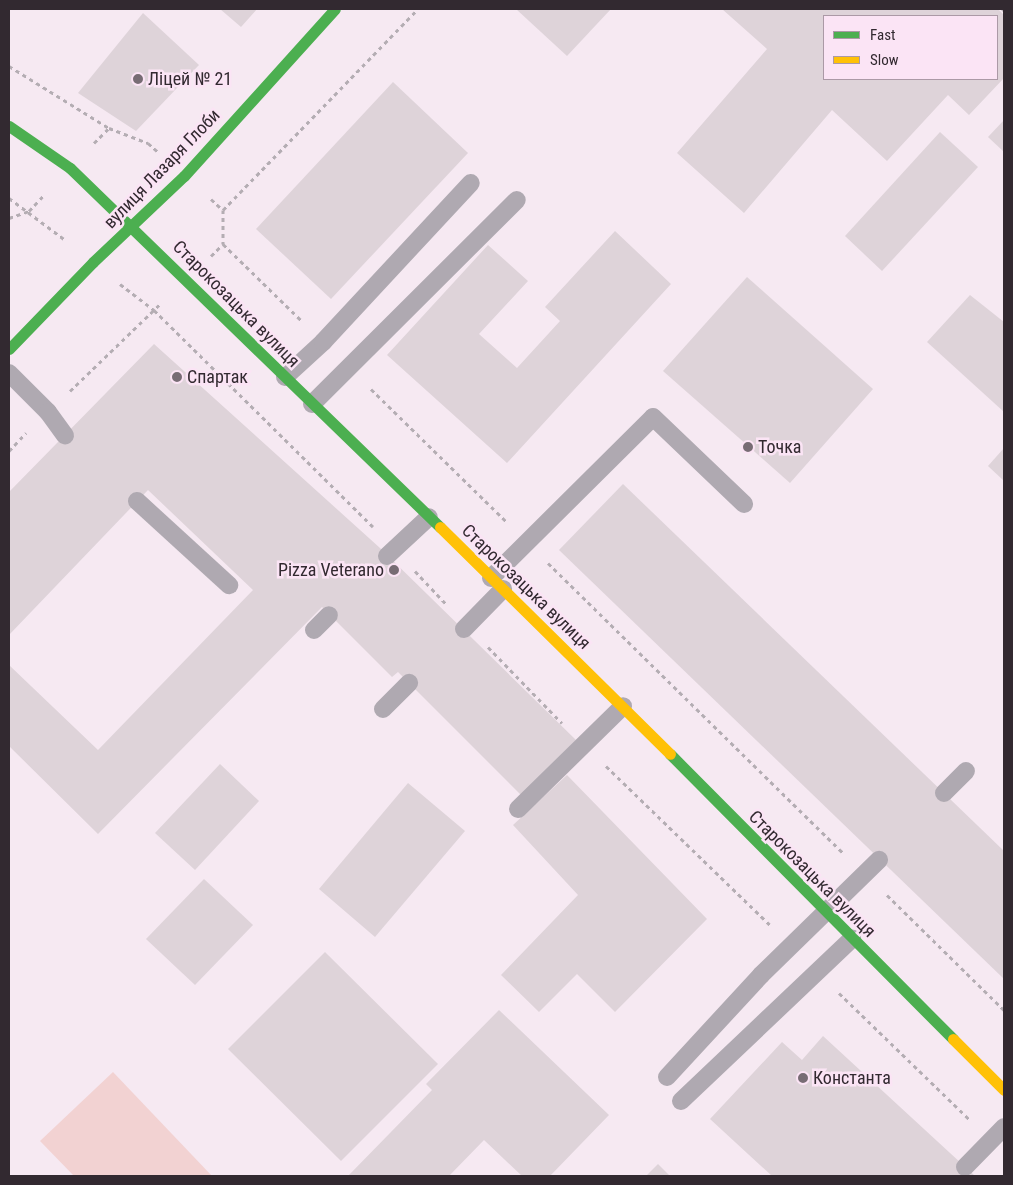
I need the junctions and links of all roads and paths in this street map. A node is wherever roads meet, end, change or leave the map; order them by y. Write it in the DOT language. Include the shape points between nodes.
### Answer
graph roads {
  1 [pos="335,9"];
  2 [pos="418,9"];
  3 [pos="9,126"];
  4 [pos="70,168"];
  5 [pos="471,183"];
  6 [pos="9,198"];
  7 [pos="517,200"];
  8 [pos="223,210"];
  9 [pos="29,211"];
  10 [pos="9,218"];
  11 [pos="132,226"];
  12 [pos="223,244"];
  13 [pos="93,262"];
  14 [pos="186,280"];
  15 [pos="154,310"];
  16 [pos="9,349"];
  17 [pos="9,373"];
  18 [pos="286,377"];
  19 [pos="312,404"];
  20 [pos="48,412"];
  21 [pos="65,435"];
  22 [pos="9,450"];
  23 [pos="138,501"];
  24 [pos="744,504"];
  25 [pos="429,517"];
  26 [pos="391,553"];
  27 [pos="497,583"];
  28 [pos="229,586"];
  29 [pos="329,615"];
  30 [pos="465,627"];
  31 [pos="314,630"];
  32 [pos="409,683"];
  33 [pos="623,706"];
  34 [pos="383,709"];
  35 [pos="583,744"];
  36 [pos="966,771"];
  37 [pos="944,793"];
  38 [pos="518,810"];
  39 [pos="879,860"];
  40 [pos="826,912"];
  41 [pos="852,939"];
  42 [pos="791,946"];
  43 [pos="818,972"];
  44 [pos="667,1077"];
  45 [pos="1004,1090"];
  46 [pos="681,1101"];
  47 [pos="1004,1127"];
  48 [pos="992,1140"];
  49 [pos="965,1167"];
  1 -- 11 [label="street, вулиця Лазаря Глоби" via="184,176"];
  2 -- 8 [label="path"];
  3 -- 4 [label="street, Старокозацька вулиця"];
  4 -- 9 [label="path"];
  4 -- 11 [label="street, Старокозацька вулиця"];
  5 -- 18 [label="lane" via="323,342"];
  6 -- 9 [label="path"];
  7 -- 19 [label="lane"];
  9 -- 10 [label="path"];
  9 -- 13 [label="path"];
  11 -- 13 [label="street, вулиця Лазаря Глоби"];
  11 -- 14 [label="street, Старокозацька вулиця"];
  12 -- 14 [label="path"];
  13 -- 15 [label="path"];
  13 -- 16 [label="street, вулиця Лазаря Глоби"];
  14 -- 15 [label="path"];
  14 -- 18 [label="street, Старокозацька вулиця"];
  15 -- 20 [label="path"];
  15 -- 26 [label="path"];
  17 -- 20 [label="lane"];
  18 -- 19 [label="street, Старокозацька вулиця"];
  19 -- 25 [label="street, Старокозацька вулиця"];
  20 -- 21 [label="lane"];
  20 -- 22 [label="path"];
  23 -- 28 [label="lane"];
  24 -- 27 [label="lane" via="653,417"];
  25 -- 26 [label="lane"];
  25 -- 27 [label="street, Старокозацька вулиця"];
  26 -- 30 [label="path"];
  27 -- 30 [label="lane"];
  27 -- 33 [label="street, Старокозацька вулиця"];
  29 -- 31 [label="lane"];
  30 -- 35 [label="path"];
  32 -- 34 [label="lane"];
  33 -- 35 [label="lane"];
  33 -- 40 [label="street, Старокозацька вулиця"];
  35 -- 38 [label="lane"];
  35 -- 42 [label="path"];
  36 -- 37 [label="lane"];
  39 -- 40 [label="lane"];
  40 -- 41 [label="street, Старокозацька вулиця"];
  40 -- 42 [label="lane"];
  41 -- 43 [label="lane"];
  41 -- 45 [label="street, Старокозацька вулиця"];
  42 -- 44 [label="lane"];
  43 -- 46 [label="lane"];
  43 -- 48 [label="path"];
  47 -- 48 [label="lane"];
  48 -- 49 [label="lane"];
}
